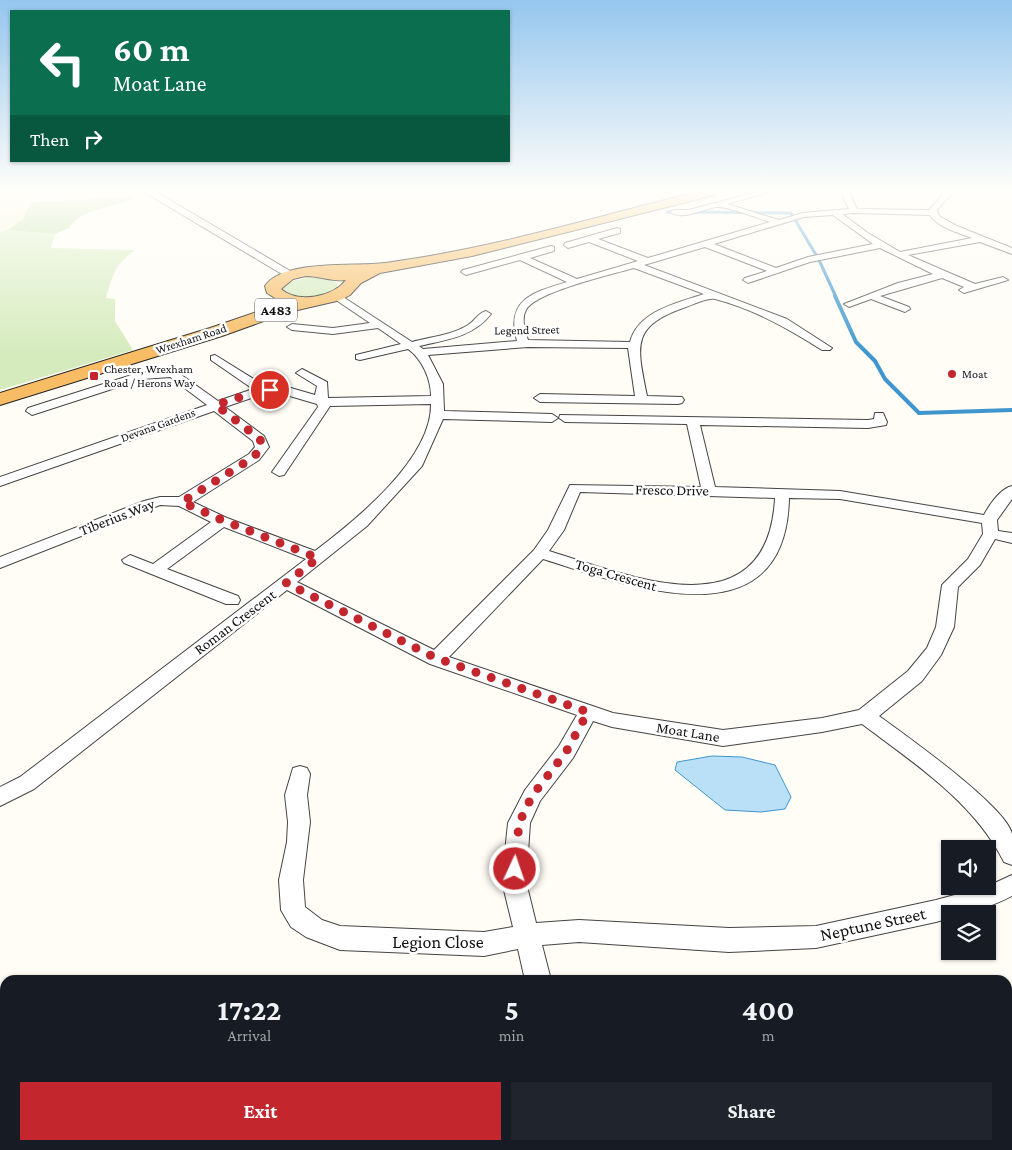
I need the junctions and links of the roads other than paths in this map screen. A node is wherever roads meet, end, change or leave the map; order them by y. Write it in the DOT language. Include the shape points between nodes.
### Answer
graph roads {
  1 [pos="241,246"];
  2 [pos="499,246"];
  3 [pos="607,246"];
  4 [pos="700,246"];
  5 [pos="709,246"];
  6 [pos="876,246"];
  7 [pos="882,246"];
  8 [pos="943,246"];
  9 [pos="999,246"];
  10 [pos="551,249"];
  11 [pos="1012,251"];
  12 [pos="901,254"];
  13 [pos="523,258"];
  14 [pos="647,262"];
  15 [pos="634,265"];
  16 [pos="384,268"];
  17 [pos="776,271"];
  18 [pos="324,272"];
  19 [pos="466,272"];
  20 [pos="291,275"];
  21 [pos="942,275"];
  22 [pos="748,280"];
  23 [pos="1003,280"];
  24 [pos="576,282"];
  25 [pos="350,283"];
  26 [pos="973,287"];
  27 [pos="960,291"];
  28 [pos="276,294"];
  29 [pos="712,295"];
  30 [pos="337,296"];
  31 [pos="871,296"];
  32 [pos="316,300"];
  33 [pos="849,304"];
  34 [pos="906,309"];
  35 [pos="486,314"];
  36 [pos="238,324"];
  37 [pos="380,325"];
  38 [pos="292,327"];
  39 [pos="523,343"];
  40 [pos="634,345"];
  41 [pos="415,348"];
  42 [pos="826,348"];
  43 [pos="360,357"];
  44 [pos="215,358"];
  45 [pos="302,373"];
  46 [pos="262,390"];
  47 [pos="0,398"];
  48 [pos="540,398"];
  49 [pos="642,400"];
  50 [pos="678,400"];
  51 [pos="324,402"];
  52 [pos="216,405"];
  53 [pos="438,408"];
  54 [pos="32,411"];
  55 [pos="879,416"];
  56 [pos="692,420"];
  57 [pos="279,472"];
  58 [pos="0,482"];
  59 [pos="1012,490"];
  60 [pos="709,491"];
  61 [pos="782,494"];
  62 [pos="182,502"];
  63 [pos="222,520"];
  64 [pos="990,527"];
  65 [pos="1012,538"];
  66 [pos="540,553"];
  67 [pos="318,558"];
  68 [pos="130,560"];
  69 [pos="0,563"];
  70 [pos="155,570"];
  71 [pos="286,583"];
  72 [pos="232,600"];
  73 [pos="436,658"];
  74 [pos="588,712"];
  75 [pos="865,716"];
  76 [pos="300,774"];
  77 [pos="0,797"];
  78 [pos="1012,855"];
  79 [pos="1012,885"];
  80 [pos="529,935"];
  81 [pos="729,940"];
  82 [pos="537,975"];
  1 -- 20 [label="street"];
  2 -- 16 [label="highway"];
  3 -- 14 [label="street"];
  4 -- 14 [label="street"];
  5 -- 17 [label="street"];
  6 -- 17 [label="street" via="834,253"];
  7 -- 12 [label="street"];
  8 -- 12 [label="street"];
  9 -- 11 [label="street"];
  10 -- 13 [label="street"];
  12 -- 21 [label="street"];
  13 -- 19 [label="street"];
  13 -- 24 [label="street"];
  14 -- 15 [label="street"];
  15 -- 24 [label="street"];
  15 -- 29 [label="street"];
  16 -- 18 [label="highway"];
  16 -- 25 [label="highway"];
  17 -- 22 [label="street"];
  18 -- 20 [label="highway"];
  18 -- 25 [label="highway" via="342,276"];
  20 -- 28 [label="highway, A483" via="273,286"];
  21 -- 26 [label="street"];
  21 -- 31 [label="street"];
  23 -- 26 [label="street"];
  24 -- 39 [label="street" via="526,302 517,319"];
  25 -- 30 [label="highway"];
  26 -- 27 [label="street"];
  28 -- 32 [label="highway, A483" via="292,300"];
  28 -- 36 [label="highway, Wrexham Road / A483" via="261,311"];
  29 -- 40 [label="street" via="656,315 640,331"];
  29 -- 42 [label="street" via="783,321"];
  30 -- 32 [label="highway, A483"];
  30 -- 37 [label="street"];
  31 -- 33 [label="street"];
  31 -- 34 [label="street"];
  32 -- 36 [label="highway, Wrexham Road / A483"];
  35 -- 41 [label="street" via="467,330"];
  36 -- 47 [label="highway, Wrexham Road / A483"];
  37 -- 38 [label="street" via="326,331"];
  37 -- 41 [label="street"];
  39 -- 40 [label="street, Legend Street"];
  39 -- 41 [label="street, Legend Street"];
  40 -- 49 [label="street"];
  41 -- 43 [label="street"];
  41 -- 53 [label="street" via="437,384"];
  44 -- 46 [label="street"];
  45 -- 51 [label="street" via="324,385 321,394"];
  46 -- 51 [label="street, Devana Gardens" via="284,390"];
  46 -- 52 [label="street, Devana Gardens"];
  48 -- 49 [label="street"];
  49 -- 50 [label="street"];
  51 -- 53 [label="street, Devana Gardens"];
  51 -- 57 [label="street" via="324,407"];
  52 -- 54 [label="street" via="178,370 142,376"];
  52 -- 58 [label="street, Devana Gardens"];
  52 -- 62 [label="street" via="260,439 262,446 254,457"];
  53 -- 56 [label="street" via="559,418"];
  53 -- 67 [label="street, Roman Crescent" via="417,463 362,523"];
  55 -- 56 [label="street" via="881,422 868,424"];
  56 -- 60 [label="street"];
  59 -- 64 [label="street, Moat Lane" via="996,507"];
  60 -- 61 [label="street, Fresco Drive"];
  60 -- 66 [label="street, Fresco Drive" via="574,481 556,530"];
  61 -- 64 [label="street, Fresco Drive" via="840,495"];
  61 -- 66 [label="street, Toga Crescent" via="782,512 770,550 761,565 750,575 703,589 649,586"];
  62 -- 63 [label="street, Tiberius Way"];
  62 -- 69 [label="street, Tiberius Way" via="149,504"];
  63 -- 67 [label="street, Tiberius Way"];
  63 -- 70 [label="street"];
  64 -- 65 [label="street, Fresco Drive"];
  64 -- 75 [label="street, Moat Lane" via="974,562 950,585 944,627 935,652 915,676"];
  66 -- 73 [label="street, Fresco Drive"];
  67 -- 71 [label="street, Roman Crescent"];
  68 -- 70 [label="street"];
  70 -- 72 [label="street"];
  71 -- 73 [label="street, Moat Lane"];
  71 -- 77 [label="street, Roman Crescent" via="27,783"];
  73 -- 74 [label="street, Moat Lane"];
  74 -- 75 [label="street, Moat Lane" via="612,720 723,738 822,726"];
  74 -- 80 [label="street" via="566,752 532,796 519,823 514,882"];
  75 -- 78 [label="street" via="984,812"];
  76 -- 80 [label="street, Legion Close" via="296,795 298,842 291,885 293,910 299,919 340,938 484,944"];
  79 -- 81 [label="street, Neptune Street" via="989,896 936,911 816,937"];
  80 -- 81 [label="street, Legion Close" via="607,932"];
  80 -- 82 [label="street"];
}
